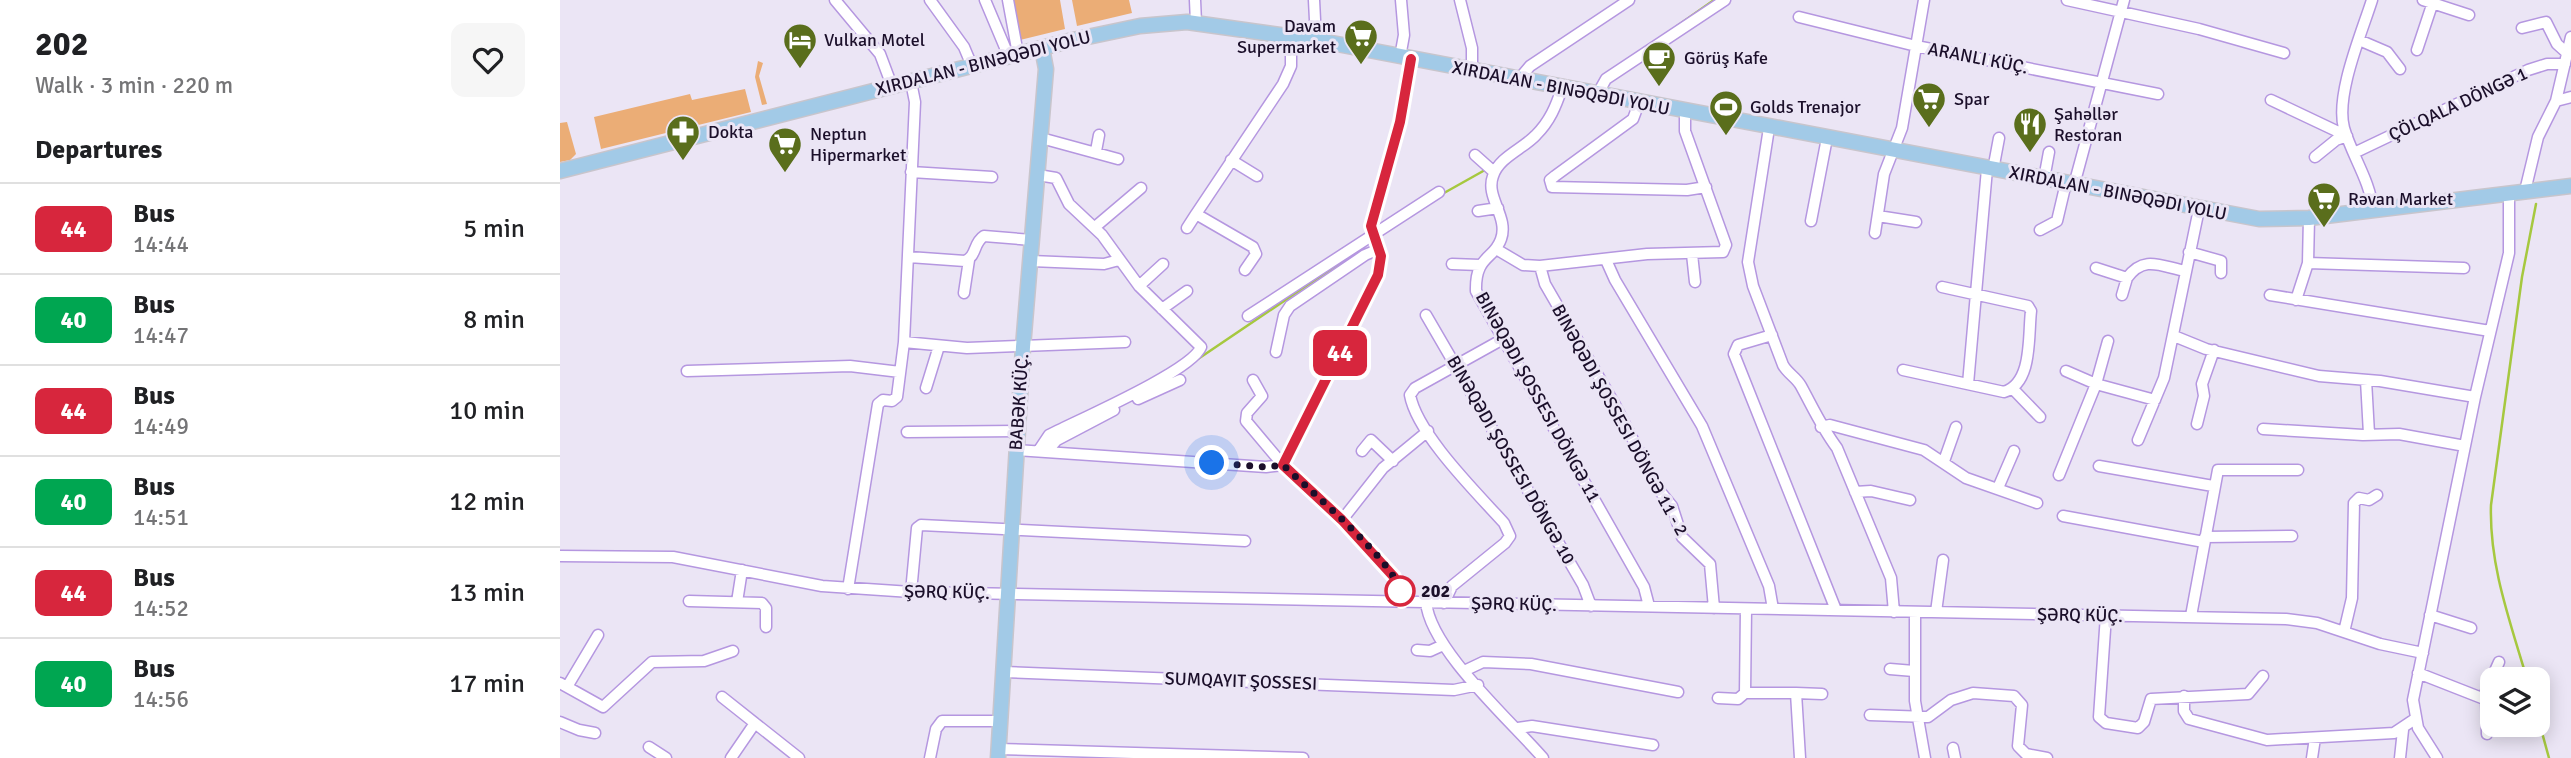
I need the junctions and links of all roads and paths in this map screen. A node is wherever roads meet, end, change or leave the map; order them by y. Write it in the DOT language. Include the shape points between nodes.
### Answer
graph roads {
  1 [pos="835,0"];
  2 [pos="930,0"];
  3 [pos="985,0"];
  4 [pos="1008,0"];
  5 [pos="1195,0"];
  6 [pos="1314,0"];
  7 [pos="1401,0"];
  8 [pos="1460,0"];
  9 [pos="1629,0"];
  10 [pos="1725,0"];
  11 [pos="1924,0"];
  12 [pos="2067,0"];
  13 [pos="2372,0"];
  14 [pos="2428,1"];
  15 [pos="2122,6"];
  16 [pos="2469,15"];
  17 [pos="1799,17"];
  18 [pos="1196,23"];
  19 [pos="2522,29"];
  20 [pos="1291,36"];
  21 [pos="2571,37"];
  22 [pos="1316,40"];
  23 [pos="2359,40"];
  24 [pos="1916,46"];
  25 [pos="1042,48"];
  26 [pos="2417,50"];
  27 [pos="2284,53"];
  28 [pos="1013,56"];
  29 [pos="1405,58"];
  30 [pos="2566,59"];
  31 [pos="972,66"];
  32 [pos="2400,69"];
  33 [pos="1472,71"];
  34 [pos="1519,79"];
  35 [pos="2100,81"];
  36 [pos="911,82"];
  37 [pos="892,86"];
  38 [pos="1562,88"];
  39 [pos="2158,93"];
  40 [pos="1597,94"];
  41 [pos="2571,97"];
  42 [pos="2271,100"];
  43 [pos="2556,101"];
  44 [pos="1639,103"];
  45 [pos="1685,111"];
  46 [pos="1769,128"];
  47 [pos="1099,135"];
  48 [pos="2347,136"];
  49 [pos="1041,138"];
  50 [pos="1827,138"];
  51 [pos="1999,138"];
  52 [pos="1892,150"];
  53 [pos="1096,151"];
  54 [pos="2049,152"];
  55 [pos="2354,153"];
  56 [pos="1475,155"];
  57 [pos="2315,157"];
  58 [pos="1118,159"];
  59 [pos="1231,160"];
  60 [pos="1990,169"];
  61 [pos="560,171"];
  62 [pos="911,172"];
  63 [pos="1494,172"];
  64 [pos="1038,176"];
  65 [pos="1257,176"];
  66 [pos="992,177"];
  67 [pos="2044,179"];
  68 [pos="2070,184"];
  69 [pos="2571,186"];
  70 [pos="1706,187"];
  71 [pos="1141,188"];
  72 [pos="2525,191"];
  73 [pos="1439,192"];
  74 [pos="2509,193"];
  75 [pos="1498,208"];
  76 [pos="2199,209"];
  77 [pos="2373,210"];
  78 [pos="1478,211"];
  79 [pos="1196,214"];
  80 [pos="1878,216"];
  81 [pos="1417,217"];
  82 [pos="2309,218"];
  83 [pos="1811,221"];
  84 [pos="1916,222"];
  85 [pos="1095,227"];
  86 [pos="1187,228"];
  87 [pos="2040,230"];
  88 [pos="1875,233"];
  89 [pos="1032,240"];
  90 [pos="1376,243"];
  91 [pos="1496,249"];
  92 [pos="2189,252"];
  93 [pos="1692,254"];
  94 [pos="909,257"];
  95 [pos="969,260"];
  96 [pos="1119,260"];
  97 [pos="1606,260"];
  98 [pos="1031,261"];
  99 [pos="2308,263"];
  100 [pos="1163,264"];
  101 [pos="1452,264"];
  102 [pos="1480,265"];
  103 [pos="1540,267"];
  104 [pos="2096,268"];
  105 [pos="2464,268"];
  106 [pos="1245,270"];
  107 [pos="2185,271"];
  108 [pos="2221,273"];
  109 [pos="2127,278"];
  110 [pos="1695,282"];
  111 [pos="1139,286"];
  112 [pos="1942,288"];
  113 [pos="1187,291"];
  114 [pos="964,293"];
  115 [pos="1975,294"];
  116 [pos="2122,295"];
  117 [pos="2270,295"];
  118 [pos="2296,300"];
  119 [pos="1162,309"];
  120 [pos="1426,315"];
  121 [pos="1248,316"];
  122 [pos="2490,331"];
  123 [pos="1772,335"];
  124 [pos="2174,336"];
  125 [pos="1503,340"];
  126 [pos="2108,341"];
  127 [pos="904,342"];
  128 [pos="1125,342"];
  129 [pos="939,346"];
  130 [pos="1023,347"];
  131 [pos="2214,350"];
  132 [pos="1276,352"];
  133 [pos="1456,366"];
  134 [pos="1903,370"];
  135 [pos="687,371"];
  136 [pos="2066,371"];
  137 [pos="900,372"];
  138 [pos="1180,380"];
  139 [pos="1252,380"];
  140 [pos="2366,380"];
  141 [pos="1968,384"];
  142 [pos="2096,384"];
  143 [pos="926,388"];
  144 [pos="2013,389"];
  145 [pos="2475,397"];
  146 [pos="2155,400"];
  147 [pos="2040,417"];
  148 [pos="2197,424"];
  149 [pos="1821,427"];
  150 [pos="1956,427"];
  151 [pos="2263,429"];
  152 [pos="1017,431"];
  153 [pos="1428,431"];
  154 [pos="907,432"];
  155 [pos="2369,434"];
  156 [pos="2138,440"];
  157 [pos="2465,446"];
  158 [pos="1016,450"];
  159 [pos="1043,450"];
  160 [pos="1362,450"];
  161 [pos="2014,451"];
  162 [pos="1393,461"];
  163 [pos="1944,461"];
  164 [pos="1283,465"];
  165 [pos="2099,466"];
  166 [pos="2298,470"];
  167 [pos="2059,475"];
  168 [pos="2213,486"];
  169 [pos="1998,488"];
  170 [pos="1855,492"];
  171 [pos="2376,495"];
  172 [pos="1910,500"];
  173 [pos="2037,503"];
  174 [pos="2063,516"];
  175 [pos="1342,520"];
  176 [pos="1011,529"];
  177 [pos="2292,536"];
  178 [pos="2204,540"];
  179 [pos="1245,541"];
  180 [pos="560,556"];
  181 [pos="1943,560"];
  182 [pos="742,570"];
  183 [pos="848,589"];
  184 [pos="911,592"];
  185 [pos="1008,594"];
  186 [pos="689,601"];
  187 [pos="1402,601"];
  188 [pos="737,602"];
  189 [pos="1426,602"];
  190 [pos="1444,603"];
  191 [pos="1591,606"];
  192 [pos="1649,606"];
  193 [pos="1714,608"];
  194 [pos="1746,609"];
  195 [pos="1773,609"];
  196 [pos="1836,611"];
  197 [pos="1894,612"];
  198 [pos="1915,612"];
  199 [pos="1936,612"];
  200 [pos="2106,615"];
  201 [pos="2430,615"];
  202 [pos="2191,616"];
  203 [pos="766,627"];
  204 [pos="2470,628"];
  205 [pos="2344,632"];
  206 [pos="598,635"];
  207 [pos="1441,646"];
  208 [pos="1417,650"];
  209 [pos="733,651"];
  210 [pos="2423,653"];
  211 [pos="2499,662"];
  212 [pos="2497,667"];
  213 [pos="1890,669"];
  214 [pos="1464,671"];
  215 [pos="1914,671"];
  216 [pos="1004,672"];
  217 [pos="2418,673"];
  218 [pos="2263,676"];
  219 [pos="564,685"];
  220 [pos="1478,685"];
  221 [pos="1678,692"];
  222 [pos="1745,693"];
  223 [pos="1796,693"];
  224 [pos="1822,694"];
  225 [pos="2184,696"];
  226 [pos="722,697"];
  227 [pos="2480,697"];
  228 [pos="1718,698"];
  229 [pos="1870,715"];
  230 [pos="1918,718"];
  231 [pos="2415,719"];
  232 [pos="1000,721"];
  233 [pos="560,722"];
  234 [pos="755,723"];
  235 [pos="1518,728"];
  236 [pos="2403,730"];
  237 [pos="595,733"];
  238 [pos="2315,738"];
  239 [pos="1653,745"];
  240 [pos="649,747"];
  241 [pos="998,754"];
  242 [pos="2025,756"];
  243 [pos="666,758"];
  244 [pos="731,758"];
  245 [pos="799,758"];
  246 [pos="930,758"];
  247 [pos="1303,758"];
  248 [pos="1543,758"];
  249 [pos="1800,758"];
  250 [pos="1925,758"];
  251 [pos="2048,758"];
  252 [pos="2312,758"];
  253 [pos="2400,758"];
  254 [pos="2437,758"];
  1 -- 37 [label="street" via="880,54"];
  2 -- 31 [label="street"];
  3 -- 28 [label="street"];
  4 -- 28 [label="street"];
  5 -- 18 [label="street"];
  6 -- 22 [label="street"];
  7 -- 29 [label="street"];
  8 -- 33 [label="street" via="1472,48"];
  9 -- 34 [label="street" via="1530,66"];
  10 -- 40 [label="street" via="1606,79"];
  11 -- 24 [label="street"];
  12 -- 15 [label="street"];
  13 -- 23 [label="street"];
  14 -- 16 [label="street"];
  14 -- 26 [label="street"];
  15 -- 27 [label="street"];
  15 -- 35 [label="street"];
  17 -- 24 [label="street"];
  18 -- 20 [label="main road"];
  18 -- 25 [label="main road" via="1140,26"];
  19 -- 30 [label="street" via="2546,22"];
  20 -- 22 [label="main road"];
  20 -- 59 [label="street" via="1288,75"];
  21 -- 30 [label="street"];
  22 -- 29 [label="main road"];
  23 -- 32 [label="street" via="2387,52"];
  23 -- 48 [label="street" via="2343,102"];
  24 -- 35 [label="street"];
  24 -- 52 [label="street" via="1902,128"];
  25 -- 28 [label="main road"];
  25 -- 49 [label="main road, BABƏK KÜÇ." via="1046,69"];
  28 -- 31 [label="main road"];
  29 -- 33 [label="main road"];
  29 -- 90 [label="street" via="1400,122 1371,226"];
  30 -- 43 [label="street"];
  30 -- 55 [label="street, ÇÖLQALA DÖNGƏ 1" via="2528,70"];
  31 -- 36 [label="main road"];
  33 -- 34 [label="main road"];
  34 -- 38 [label="main road"];
  35 -- 39 [label="street"];
  35 -- 68 [label="street"];
  36 -- 37 [label="main road"];
  36 -- 62 [label="street" via="915,102"];
  37 -- 61 [label="main road"];
  38 -- 40 [label="main road"];
  38 -- 63 [label="street" via="1553,114 1542,128"];
  40 -- 44 [label="main road"];
  41 -- 43 [label="street"];
  42 -- 48 [label="street"];
  43 -- 72 [label="street" via="2538,137"];
  44 -- 45 [label="main road"];
  44 -- 70 [label="street" via="1633,119 1550,180 1552,187"];
  45 -- 46 [label="main road"];
  45 -- 70 [label="street" via="1685,131"];
  46 -- 50 [label="main road"];
  46 -- 123 [label="street" via="1748,262"];
  47 -- 53 [label="street"];
  48 -- 55 [label="street"];
  48 -- 57 [label="street"];
  49 -- 53 [label="street"];
  49 -- 64 [label="main road, BABƏK KÜÇ."];
  50 -- 52 [label="main road"];
  50 -- 83 [label="street"];
  51 -- 60 [label="street"];
  52 -- 60 [label="main road"];
  52 -- 80 [label="street"];
  53 -- 58 [label="street"];
  54 -- 67 [label="street"];
  55 -- 77 [label="street"];
  56 -- 63 [label="street"];
  59 -- 65 [label="street"];
  59 -- 79 [label="street"];
  60 -- 67 [label="main road"];
  60 -- 115 [label="street"];
  62 -- 66 [label="street"];
  62 -- 94 [label="street"];
  63 -- 75 [label="street" via="1490,186"];
  64 -- 85 [label="street" via="1056,178 1069,205"];
  64 -- 89 [label="main road, BABƏK KÜÇ."];
  67 -- 68 [label="main road"];
  68 -- 76 [label="main road"];
  68 -- 87 [label="street" via="2057,221"];
  69 -- 72 [label="main road"];
  70 -- 93 [label="street" via="1726,245 1718,254"];
  71 -- 85 [label="street"];
  72 -- 74 [label="main road"];
  73 -- 90 [label="street"];
  74 -- 77 [label="main road"];
  74 -- 122 [label="street" via="2509,253"];
  75 -- 78 [label="street"];
  75 -- 91 [label="street" via="1503,234"];
  76 -- 82 [label="main road" via="2259,219"];
  76 -- 92 [label="street"];
  77 -- 82 [label="main road"];
  79 -- 86 [label="street"];
  79 -- 106 [label="street" via="1254,247 1256,254"];
  80 -- 84 [label="street"];
  80 -- 88 [label="street"];
  81 -- 90 [label="street"];
  82 -- 99 [label="street"];
  85 -- 96 [label="street"];
  89 -- 95 [label="street" via="984,236"];
  89 -- 98 [label="main road, BABƏK KÜÇ."];
  90 -- 121 [label="street"];
  90 -- 132 [label="street" via="1290,306"];
  90 -- 164 [label="street" via="1381,264 1368,298"];
  91 -- 102 [label="street, BINƏQƏDI ŞOSSESI DÖNGƏ 11"];
  91 -- 103 [label="street" via="1522,265"];
  92 -- 107 [label="street"];
  92 -- 108 [label="street" via="2221,261"];
  93 -- 97 [label="street"];
  93 -- 110 [label="street"];
  94 -- 95 [label="street"];
  94 -- 127 [label="street"];
  95 -- 114 [label="street"];
  96 -- 98 [label="street" via="1104,264"];
  96 -- 111 [label="street"];
  97 -- 103 [label="street"];
  97 -- 195 [label="street" via="1702,426 1769,586"];
  98 -- 130 [label="main road, BABƏK KÜÇ."];
  99 -- 105 [label="street"];
  99 -- 118 [label="street"];
  100 -- 111 [label="street"];
  101 -- 102 [label="street"];
  102 -- 125 [label="street, BINƏQƏDI ŞOSSESI DÖNGƏ 11" via="1476,291"];
  103 -- 193 [label="street, BINƏQƏDI ŞOSSESI DÖNGƏ 11 - 2" via="1545,284 1672,506 1682,537 1710,564"];
  104 -- 109 [label="street"];
  107 -- 109 [label="street" via="2143,263"];
  107 -- 124 [label="street"];
  109 -- 116 [label="street"];
  111 -- 119 [label="street"];
  112 -- 115 [label="street"];
  113 -- 119 [label="street"];
  115 -- 141 [label="street"];
  115 -- 144 [label="street" via="2023,303 2031,311 2024,374"];
  117 -- 118 [label="street"];
  118 -- 122 [label="street"];
  119 -- 159 [label="street" via="1200,343 1200,351 1155,382 1049,435"];
  120 -- 133 [label="street, BINƏQƏDI ŞOSSESI DÖNGƏ 10"];
  122 -- 145 [label="street"];
  123 -- 149 [label="street" via="1783,365 1799,383"];
  123 -- 196 [label="street" via="1738,345 1734,354"];
  124 -- 131 [label="street"];
  124 -- 146 [label="street"];
  125 -- 133 [label="street"];
  125 -- 192 [label="street, BINƏQƏDI ŞOSSESI DÖNGƏ 11" via="1644,587"];
  126 -- 142 [label="street"];
  127 -- 129 [label="street"];
  127 -- 137 [label="street"];
  128 -- 130 [label="street"];
  129 -- 130 [label="street"];
  129 -- 143 [label="street"];
  130 -- 152 [label="main road, BABƏK KÜÇ."];
  131 -- 140 [label="street" via="2319,376"];
  131 -- 148 [label="street" via="2202,384"];
  133 -- 153 [label="street" via="1410,395"];
  133 -- 191 [label="street, BINƏQƏDI ŞOSSESI DÖNGƏ 10" via="1583,584"];
  134 -- 141 [label="street"];
  135 -- 137 [label="street" via="850,366"];
  136 -- 142 [label="street"];
  137 -- 183 [label="street" via="897,397 878,404"];
  138 -- 159 [label="street"];
  139 -- 164 [label="street" via="1262,396 1245,421"];
  140 -- 145 [label="street"];
  140 -- 155 [label="street"];
  141 -- 144 [label="street" via="2004,392"];
  142 -- 146 [label="street"];
  142 -- 167 [label="street"];
  144 -- 147 [label="street"];
  145 -- 157 [label="street"];
  146 -- 156 [label="street"];
  149 -- 163 [label="street" via="1830,425 1924,450"];
  149 -- 170 [label="street" via="1837,448"];
  150 -- 163 [label="street"];
  151 -- 155 [label="street"];
  152 -- 154 [label="street"];
  152 -- 158 [label="main road, BABƏK KÜÇ."];
  153 -- 162 [label="street"];
  153 -- 190 [label="street" via="1510,536 1452,586"];
  155 -- 157 [label="street" via="2399,434"];
  157 -- 201 [label="street"];
  158 -- 159 [label="street"];
  158 -- 176 [label="main road, BABƏK KÜÇ."];
  159 -- 164 [label="street"];
  160 -- 162 [label="street" via="1371,440"];
  161 -- 169 [label="street"];
  162 -- 175 [label="street"];
  163 -- 169 [label="street" via="1958,474"];
  164 -- 175 [label="street"];
  165 -- 168 [label="street"];
  166 -- 168 [label="street" via="2221,470"];
  168 -- 178 [label="street"];
  169 -- 173 [label="street"];
  170 -- 172 [label="street"];
  170 -- 197 [label="street" via="1891,578"];
  171 -- 205 [label="street" via="2354,503 2352,598"];
  174 -- 178 [label="street"];
  175 -- 187 [label="street" via="1394,577"];
  176 -- 179 [label="street"];
  176 -- 184 [label="street" via="918,526"];
  176 -- 185 [label="main road, BABƏK KÜÇ."];
  177 -- 178 [label="street"];
  178 -- 202 [label="street"];
  180 -- 182 [label="street, ŞƏRQ KÜÇ." via="673,557"];
  181 -- 199 [label="street"];
  182 -- 183 [label="street, ŞƏRQ KÜÇ."];
  182 -- 188 [label="street"];
  183 -- 184 [label="street, ŞƏRQ KÜÇ."];
  184 -- 185 [label="street, ŞƏRQ KÜÇ."];
  185 -- 187 [label="street, ŞƏRQ KÜÇ."];
  185 -- 216 [label="main road, BABƏK KÜÇ."];
  186 -- 188 [label="street"];
  187 -- 189 [label="street, ŞƏRQ KÜÇ."];
  188 -- 203 [label="street" via="765,605"];
  189 -- 190 [label="street, ŞƏRQ KÜÇ."];
  189 -- 207 [label="street"];
  190 -- 191 [label="street, ŞƏRQ KÜÇ."];
  191 -- 192 [label="street, ŞƏRQ KÜÇ."];
  192 -- 193 [label="street, ŞƏRQ KÜÇ."];
  193 -- 194 [label="street, ŞƏRQ KÜÇ."];
  194 -- 195 [label="street, ŞƏRQ KÜÇ."];
  194 -- 222 [label="street"];
  195 -- 196 [label="street, ŞƏRQ KÜÇ."];
  196 -- 197 [label="street, ŞƏRQ KÜÇ."];
  197 -- 198 [label="street, ŞƏRQ KÜÇ."];
  198 -- 199 [label="street, ŞƏRQ KÜÇ."];
  198 -- 215 [label="street"];
  199 -- 200 [label="street, ŞƏRQ KÜÇ."];
  200 -- 202 [label="street, ŞƏRQ KÜÇ."];
  200 -- 225 [label="street" via="2101,720 2138,728 2151,699"];
  201 -- 204 [label="street"];
  201 -- 210 [label="street"];
  202 -- 205 [label="street, ŞƏRQ KÜÇ." via="2297,620"];
  205 -- 210 [label="street, ŞƏRQ KÜÇ."];
  206 -- 219 [label="street"];
  207 -- 208 [label="street"];
  207 -- 214 [label="street"];
  209 -- 219 [label="street" via="704,661 652,662 603,708"];
  210 -- 217 [label="street"];
  211 -- 212 [label="street"];
  213 -- 215 [label="street"];
  214 -- 220 [label="street"];
  214 -- 221 [label="street" via="1483,662 1531,664"];
  215 -- 230 [label="street"];
  216 -- 220 [label="street" via="1454,690"];
  216 -- 232 [label="main road, BABƏK KÜÇ."];
  217 -- 227 [label="street"];
  217 -- 231 [label="street"];
  218 -- 225 [label="street" via="2248,694"];
  220 -- 235 [label="street"];
  222 -- 223 [label="street"];
  222 -- 228 [label="street" via="1738,699"];
  223 -- 224 [label="street"];
  223 -- 249 [label="street"];
  225 -- 238 [label="street" via="2189,719 2267,740"];
  226 -- 234 [label="street"];
  229 -- 230 [label="street"];
  230 -- 242 [label="street" via="1973,693 2014,696 2022,705 2017,739"];
  230 -- 250 [label="street"];
  231 -- 236 [label="street"];
  231 -- 254 [label="street"];
  232 -- 241 [label="main road, BABƏK KÜÇ."];
  232 -- 246 [label="street" via="942,721"];
  233 -- 237 [label="street"];
  234 -- 244 [label="street"];
  234 -- 245 [label="street"];
  235 -- 239 [label="street" via="1532,726"];
  235 -- 248 [label="street"];
  236 -- 238 [label="street"];
  236 -- 253 [label="street"];
  238 -- 252 [label="street"];
  240 -- 243 [label="street"];
  241 -- 247 [label="street"];
  242 -- 251 [label="street"];
}
